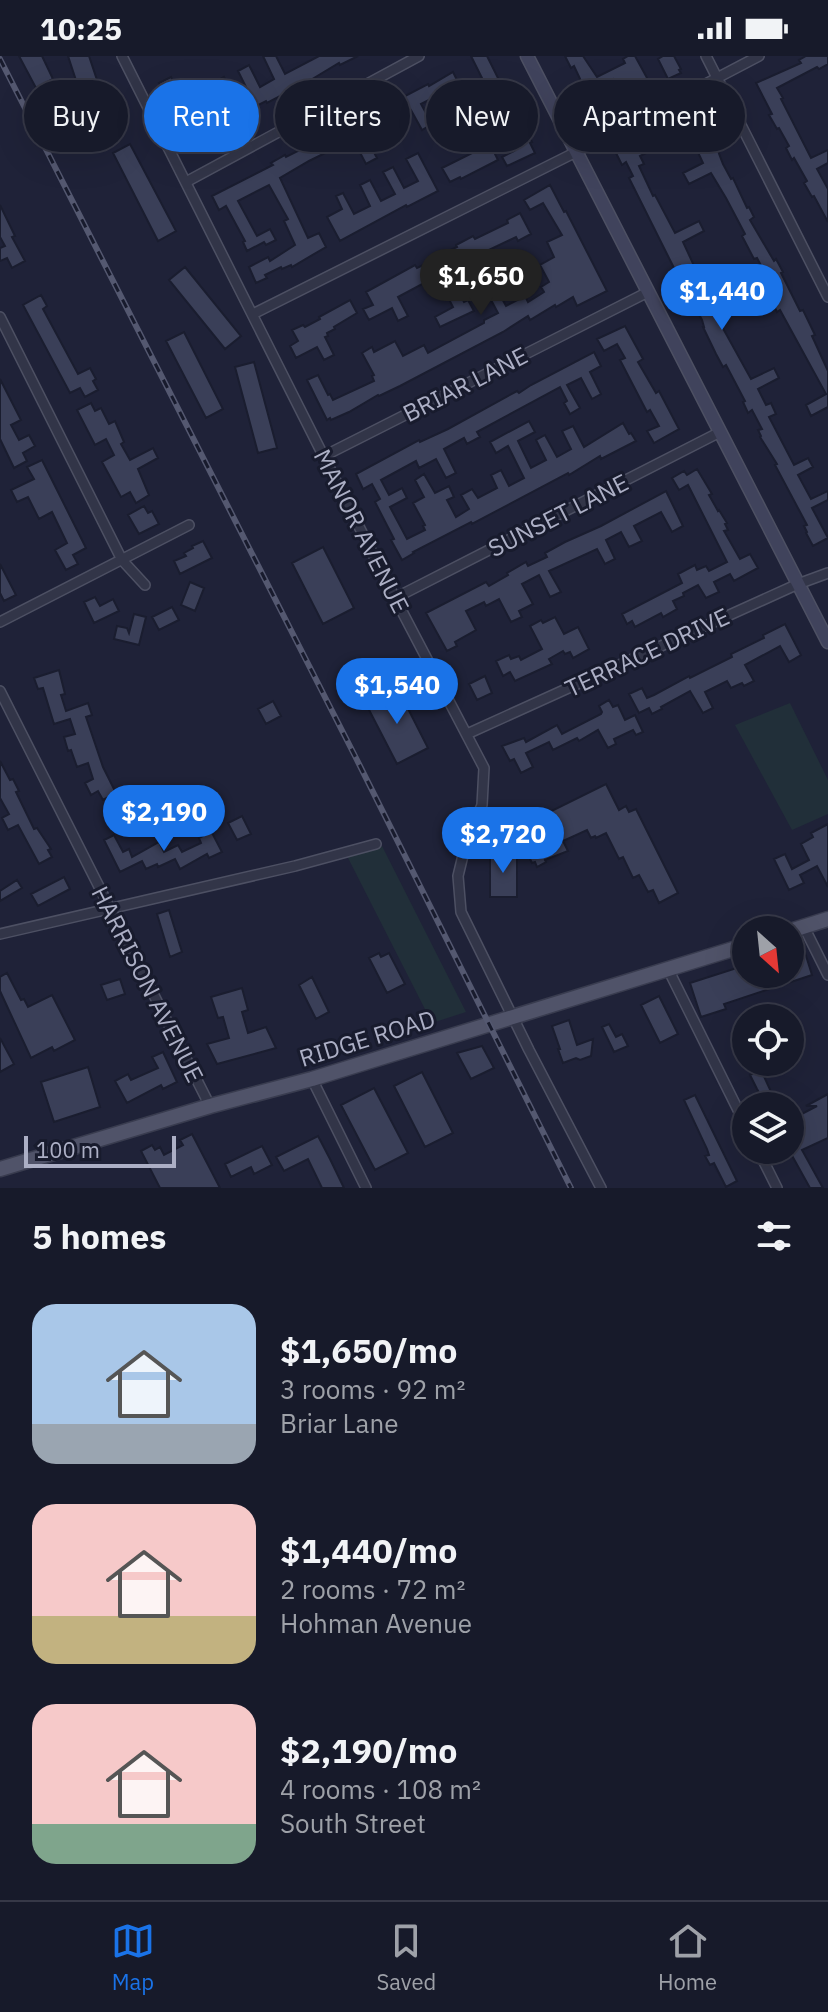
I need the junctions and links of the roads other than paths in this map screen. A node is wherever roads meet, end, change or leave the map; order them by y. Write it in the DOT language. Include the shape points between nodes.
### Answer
graph roads {
  1 [pos="122,56"];
  2 [pos="419,56"];
  3 [pos="527,56"];
  4 [pos="706,56"];
  5 [pos="759,56"];
  6 [pos="717,78"];
  7 [pos="713,80"];
  8 [pos="554,109"];
  9 [pos="576,152"];
  10 [pos="186,182"];
  11 [pos="648,292"];
  12 [pos="828,297"];
  13 [pos="253,314"];
  14 [pos="0,317"];
  15 [pos="720,432"];
  16 [pos="324,456"];
  17 [pos="189,525"];
  18 [pos="122,560"];
  19 [pos="828,573"];
  20 [pos="798,584"];
  21 [pos="145,585"];
  22 [pos="395,598"];
  23 [pos="0,622"];
  24 [pos="828,642"];
  25 [pos="0,691"];
  26 [pos="467,734"];
  27 [pos="376,844"];
  28 [pos="110,909"];
  29 [pos="828,919"];
  30 [pos="804,927"];
  31 [pos="0,934"];
  32 [pos="804,939"];
  33 [pos="732,949"];
  34 [pos="668,969"];
  35 [pos="828,975"];
  36 [pos="512,1016"];
  37 [pos="312,1079"];
  38 [pos="732,1098"];
  39 [pos="210,1106"];
  40 [pos="765,1164"];
  41 [pos="0,1169"];
  42 [pos="366,1188"];
  43 [pos="601,1188"];
  44 [pos="777,1188"];
  1 -- 10 [label="street, MANOR AVENUE"];
  2 -- 10 [label="street"];
  3 -- 8 [label="street"];
  4 -- 6 [label="street"];
  5 -- 6 [label="street"];
  6 -- 7 [label="street"];
  6 -- 12 [label="street"];
  9 -- 11 [label="street"];
  9 -- 13 [label="street"];
  10 -- 13 [label="street, MANOR AVENUE"];
  11 -- 15 [label="street"];
  11 -- 16 [label="street, BRIAR LANE"];
  13 -- 16 [label="street, MANOR AVENUE"];
  14 -- 18 [label="street"];
  15 -- 20 [label="street"];
  15 -- 22 [label="street, SUNSET LANE"];
  16 -- 22 [label="street, MANOR AVENUE"];
  17 -- 18 [label="street"];
  18 -- 21 [label="street"];
  18 -- 23 [label="street"];
  19 -- 20 [label="street, TERRACE DRIVE"];
  20 -- 24 [label="street"];
  20 -- 26 [label="street, TERRACE DRIVE"];
  22 -- 26 [label="street, MANOR AVENUE"];
  25 -- 28 [label="street, HARRISON AVENUE"];
  26 -- 36 [label="street, MANOR AVENUE" via="484,768 482,805 458,876 461,912"];
  27 -- 28 [label="street"];
  28 -- 31 [label="street"];
  28 -- 39 [label="street, HARRISON AVENUE"];
  29 -- 30 [label="main road"];
  32 -- 35 [label="street"];
  33 -- 34 [label="main road, RIDGE ROAD"];
  34 -- 36 [label="main road, RIDGE ROAD"];
  34 -- 38 [label="street"];
  36 -- 37 [label="main road, RIDGE ROAD"];
  36 -- 43 [label="street, MANOR AVENUE"];
  37 -- 39 [label="main road, RIDGE ROAD"];
  37 -- 42 [label="street"];
  39 -- 41 [label="main road, RIDGE ROAD"];
  40 -- 44 [label="street"];
}
